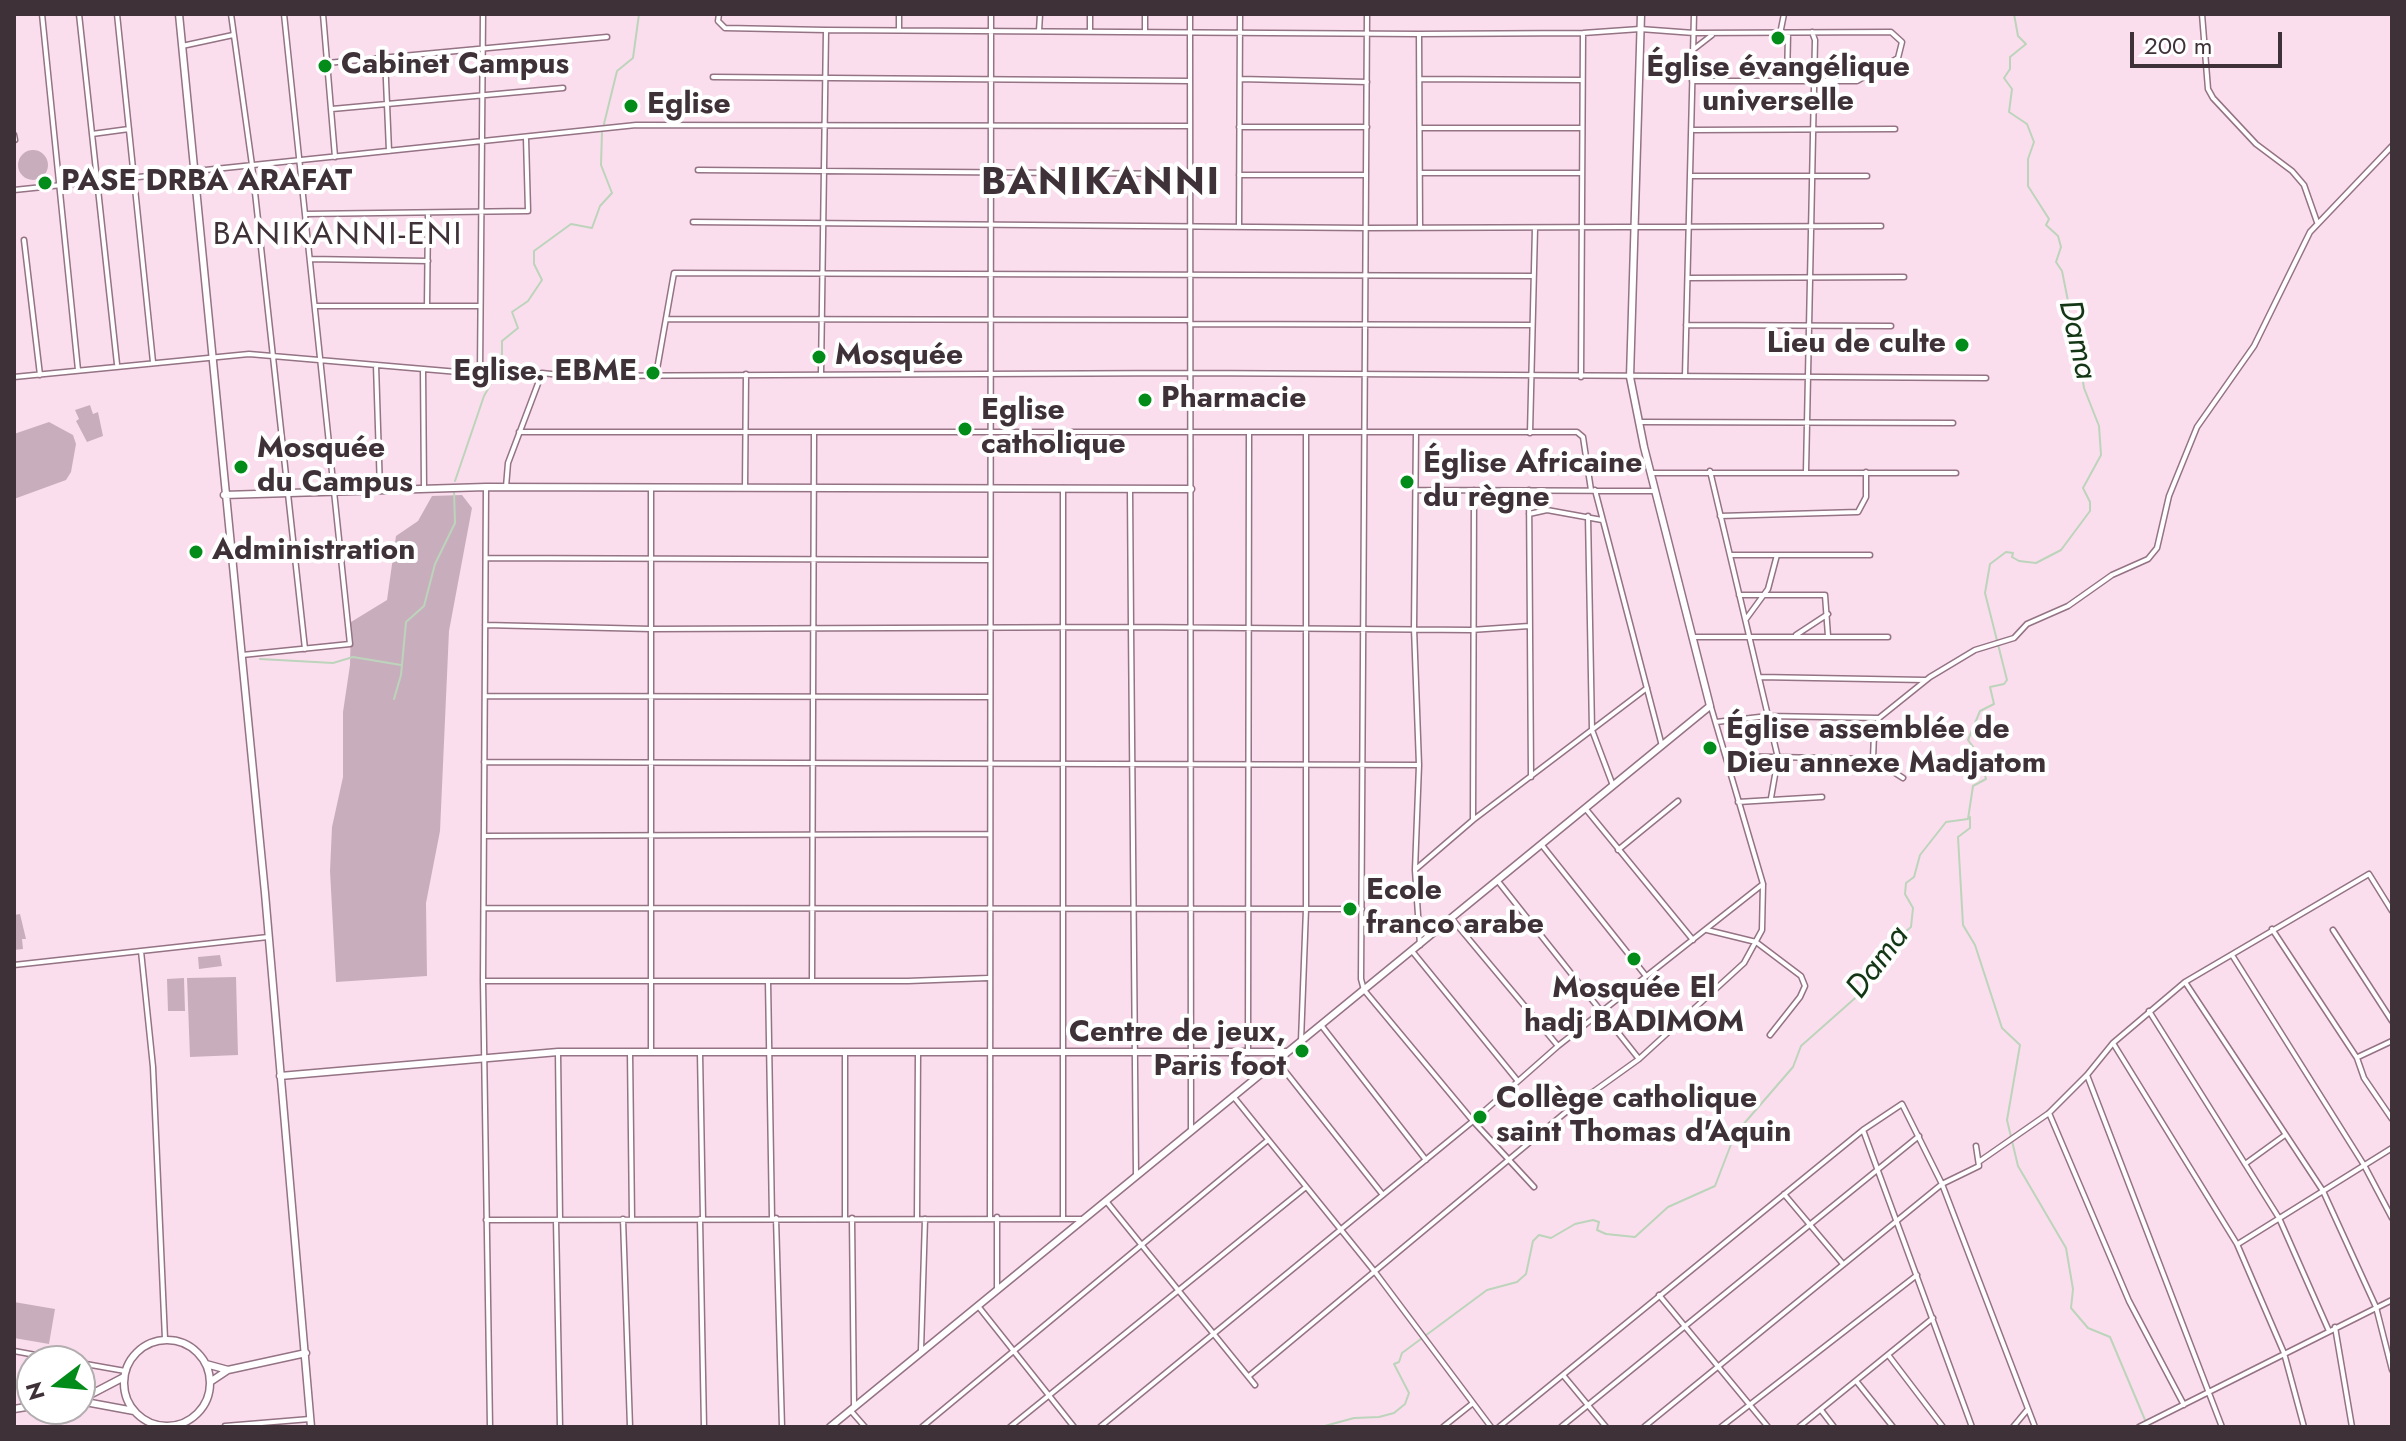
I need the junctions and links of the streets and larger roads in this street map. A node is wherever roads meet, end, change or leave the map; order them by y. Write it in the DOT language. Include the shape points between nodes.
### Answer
graph roads {
  1 [pos="42,14"];
  2 [pos="79,14"];
  3 [pos="117,14"];
  4 [pos="179,14"];
  5 [pos="231,14"];
  6 [pos="284,14"];
  7 [pos="323,14"];
  8 [pos="483,14"];
  9 [pos="719,14"];
  10 [pos="899,14"];
  11 [pos="991,14"];
  12 [pos="1040,14"];
  13 [pos="1090,14"];
  14 [pos="1145,14"];
  15 [pos="1190,14"];
  16 [pos="1240,14"];
  17 [pos="1367,14"];
  18 [pos="1641,14"];
  19 [pos="1694,14"];
  20 [pos="1784,14"];
  21 [pos="2202,14"];
  22 [pos="1640,29"];
  23 [pos="826,30"];
  24 [pos="899,30"];
  25 [pos="1090,30"];
  26 [pos="1145,30"];
  27 [pos="991,31"];
  28 [pos="1039,31"];
  29 [pos="1190,32"];
  30 [pos="1240,32"];
  31 [pos="1812,32"];
  32 [pos="1367,33"];
  33 [pos="1583,33"];
  34 [pos="1694,33"];
  35 [pos="1714,33"];
  36 [pos="1419,34"];
  37 [pos="1780,34"];
  38 [pos="1788,34"];
  39 [pos="233,35"];
  40 [pos="607,37"];
  41 [pos="182,46"];
  42 [pos="483,48"];
  43 [pos="1693,50"];
  44 [pos="385,57"];
  45 [pos="327,63"];
  46 [pos="713,77"];
  47 [pos="825,78"];
  48 [pos="990,79"];
  49 [pos="1240,79"];
  50 [pos="1420,79"];
  51 [pos="1582,80"];
  52 [pos="1190,81"];
  53 [pos="1692,81"];
  54 [pos="1787,81"];
  55 [pos="1814,81"];
  56 [pos="1367,82"];
  57 [pos="563,88"];
  58 [pos="483,96"];
  59 [pos="387,104"];
  60 [pos="332,109"];
  61 [pos="825,125"];
  62 [pos="990,125"];
  63 [pos="1190,126"];
  64 [pos="1239,127"];
  65 [pos="1367,127"];
  66 [pos="1420,128"];
  67 [pos="1582,128"];
  68 [pos="1814,128"];
  69 [pos="129,129"];
  70 [pos="1895,129"];
  71 [pos="1694,130"];
  72 [pos="92,134"];
  73 [pos="526,138"];
  74 [pos="482,142"];
  75 [pos="2392,146"];
  76 [pos="389,151"];
  77 [pos="335,157"];
  78 [pos="299,160"];
  79 [pos="252,165"];
  80 [pos="698,170"];
  81 [pos="193,171"];
  82 [pos="824,173"];
  83 [pos="1420,173"];
  84 [pos="1581,173"];
  85 [pos="990,174"];
  86 [pos="1190,174"];
  87 [pos="1239,175"];
  88 [pos="1366,175"];
  89 [pos="1692,176"];
  90 [pos="1811,176"];
  91 [pos="1867,176"];
  92 [pos="134,178"];
  93 [pos="97,182"];
  94 [pos="59,185"];
  95 [pos="14,190"];
  96 [pos="482,212"];
  97 [pos="428,213"];
  98 [pos="305,214"];
  99 [pos="693,222"];
  100 [pos="2317,222"];
  101 [pos="823,223"];
  102 [pos="990,224"];
  103 [pos="1190,225"];
  104 [pos="1881,226"];
  105 [pos="1239,227"];
  106 [pos="1420,227"];
  107 [pos="1690,227"];
  108 [pos="1811,227"];
  109 [pos="1366,228"];
  110 [pos="1535,228"];
  111 [pos="1583,228"];
  112 [pos="1636,228"];
  113 [pos="24,240"];
  114 [pos="310,259"];
  115 [pos="428,261"];
  116 [pos="823,274"];
  117 [pos="991,275"];
  118 [pos="1190,275"];
  119 [pos="1533,276"];
  120 [pos="1366,277"];
  121 [pos="1904,277"];
  122 [pos="1688,278"];
  123 [pos="1810,278"];
  124 [pos="315,306"];
  125 [pos="427,306"];
  126 [pos="481,306"];
  127 [pos="822,318"];
  128 [pos="667,319"];
  129 [pos="989,319"];
  130 [pos="1190,322"];
  131 [pos="1365,325"];
  132 [pos="1531,325"];
  133 [pos="1686,325"];
  134 [pos="1810,325"];
  135 [pos="1891,326"];
  136 [pos="211,356"];
  137 [pos="274,356"];
  138 [pos="320,360"];
  139 [pos="153,362"];
  140 [pos="117,364"];
  141 [pos="376,365"];
  142 [pos="423,369"];
  143 [pos="78,370"];
  144 [pos="470,373"];
  145 [pos="480,373"];
  146 [pos="821,373"];
  147 [pos="1190,373"];
  148 [pos="746,374"];
  149 [pos="988,374"];
  150 [pos="40,375"];
  151 [pos="656,375"];
  152 [pos="1365,376"];
  153 [pos="1685,376"];
  154 [pos="14,377"];
  155 [pos="1529,377"];
  156 [pos="1581,377"];
  157 [pos="1630,377"];
  158 [pos="1808,377"];
  159 [pos="1986,378"];
  160 [pos="1638,422"];
  161 [pos="1808,423"];
  162 [pos="1953,423"];
  163 [pos="990,431"];
  164 [pos="1191,431"];
  165 [pos="519,432"];
  166 [pos="746,432"];
  167 [pos="1249,432"];
  168 [pos="1306,432"];
  169 [pos="1365,432"];
  170 [pos="1416,432"];
  171 [pos="814,433"];
  172 [pos="1530,433"];
  173 [pos="1710,471"];
  174 [pos="1806,471"];
  175 [pos="1866,471"];
  176 [pos="1651,473"];
  177 [pos="1956,473"];
  178 [pos="486,487"];
  179 [pos="506,487"];
  180 [pos="651,487"];
  181 [pos="745,488"];
  182 [pos="814,488"];
  183 [pos="990,488"];
  184 [pos="1063,488"];
  185 [pos="424,489"];
  186 [pos="1130,489"];
  187 [pos="1191,489"];
  188 [pos="380,490"];
  189 [pos="1417,490"];
  190 [pos="1474,490"];
  191 [pos="1529,490"];
  192 [pos="1593,490"];
  193 [pos="1655,491"];
  194 [pos="334,492"];
  195 [pos="289,493"];
  196 [pos="224,495"];
  197 [pos="1529,514"];
  198 [pos="1588,516"];
  199 [pos="1720,516"];
  200 [pos="1602,520"];
  201 [pos="1730,555"];
  202 [pos="1777,555"];
  203 [pos="1870,555"];
  204 [pos="486,558"];
  205 [pos="651,559"];
  206 [pos="813,559"];
  207 [pos="990,560"];
  208 [pos="1739,595"];
  209 [pos="1763,595"];
  210 [pos="1828,614"];
  211 [pos="1745,621"];
  212 [pos="485,625"];
  213 [pos="1529,626"];
  214 [pos="813,627"];
  215 [pos="1063,627"];
  216 [pos="1131,627"];
  217 [pos="1191,627"];
  218 [pos="1248,627"];
  219 [pos="1306,627"];
  220 [pos="1363,627"];
  221 [pos="989,628"];
  222 [pos="1414,628"];
  223 [pos="651,629"];
  224 [pos="1471,630"];
  225 [pos="1749,636"];
  226 [pos="1795,636"];
  227 [pos="1828,636"];
  228 [pos="1692,637"];
  229 [pos="1888,637"];
  230 [pos="305,649"];
  231 [pos="240,656"];
  232 [pos="1759,677"];
  233 [pos="1925,681"];
  234 [pos="1647,688"];
  235 [pos="485,696"];
  236 [pos="651,696"];
  237 [pos="813,696"];
  238 [pos="989,697"];
  239 [pos="1710,706"];
  240 [pos="1768,716"];
  241 [pos="1879,718"];
  242 [pos="1716,722"];
  243 [pos="1592,730"];
  244 [pos="1662,746"];
  245 [pos="1726,756"];
  246 [pos="1778,758"];
  247 [pos="1873,759"];
  248 [pos="484,762"];
  249 [pos="651,762"];
  250 [pos="813,763"];
  251 [pos="989,764"];
  252 [pos="1063,764"];
  253 [pos="1131,764"];
  254 [pos="1191,764"];
  255 [pos="1248,764"];
  256 [pos="1306,765"];
  257 [pos="1362,765"];
  258 [pos="1419,765"];
  259 [pos="1531,777"];
  260 [pos="1903,778"];
  261 [pos="1612,783"];
  262 [pos="1822,797"];
  263 [pos="1771,798"];
  264 [pos="1678,801"];
  265 [pos="1738,802"];
  266 [pos="1584,806"];
  267 [pos="1473,820"];
  268 [pos="989,834"];
  269 [pos="484,836"];
  270 [pos="651,836"];
  271 [pos="813,836"];
  272 [pos="1541,844"];
  273 [pos="1618,850"];
  274 [pos="1415,870"];
  275 [pos="1497,880"];
  276 [pos="1763,884"];
  277 [pos="812,907"];
  278 [pos="483,908"];
  279 [pos="651,908"];
  280 [pos="988,908"];
  281 [pos="1063,908"];
  282 [pos="1248,908"];
  283 [pos="1306,909"];
  284 [pos="1362,909"];
  285 [pos="1192,910"];
  286 [pos="1132,911"];
  287 [pos="2392,911"];
  288 [pos="1450,917"];
  289 [pos="2272,929"];
  290 [pos="1707,930"];
  291 [pos="2333,930"];
  292 [pos="268,937"];
  293 [pos="1693,940"];
  294 [pos="1756,942"];
  295 [pos="1420,945"];
  296 [pos="141,951"];
  297 [pos="1412,951"];
  298 [pos="2232,955"];
  299 [pos="14,965"];
  300 [pos="1646,976"];
  301 [pos="988,978"];
  302 [pos="651,980"];
  303 [pos="483,981"];
  304 [pos="768,981"];
  305 [pos="812,981"];
  306 [pos="2185,982"];
  307 [pos="1364,990"];
  308 [pos="2149,1011"];
  309 [pos="1602,1012"];
  310 [pos="2392,1021"];
  311 [pos="1321,1025"];
  312 [pos="1770,1035"];
  313 [pos="1301,1041"];
  314 [pos="2392,1041"];
  315 [pos="2113,1043"];
  316 [pos="1558,1046"];
  317 [pos="558,1052"];
  318 [pos="630,1052"];
  319 [pos="651,1052"];
  320 [pos="700,1052"];
  321 [pos="770,1052"];
  322 [pos="845,1052"];
  323 [pos="918,1052"];
  324 [pos="1287,1052"];
  325 [pos="988,1053"];
  326 [pos="1061,1053"];
  327 [pos="1133,1053"];
  328 [pos="1192,1053"];
  329 [pos="1248,1053"];
  330 [pos="485,1057"];
  331 [pos="2357,1058"];
  332 [pos="1639,1059"];
  333 [pos="1277,1061"];
  334 [pos="2087,1075"];
  335 [pos="280,1076"];
  336 [pos="1517,1080"];
  337 [pos="1233,1096"];
  338 [pos="2049,1113"];
  339 [pos="2392,1119"];
  340 [pos="1473,1121"];
  341 [pos="1191,1130"];
  342 [pos="1863,1130"];
  343 [pos="2286,1134"];
  344 [pos="1919,1136"];
  345 [pos="1268,1140"];
  346 [pos="1976,1146"];
  347 [pos="2392,1148"];
  348 [pos="1426,1160"];
  349 [pos="1509,1161"];
  350 [pos="1980,1161"];
  351 [pos="2245,1164"];
  352 [pos="2364,1165"];
  353 [pos="1877,1172"];
  354 [pos="1136,1176"];
  355 [pos="1942,1184"];
  356 [pos="1306,1187"];
  357 [pos="1534,1187"];
  358 [pos="2323,1191"];
  359 [pos="1784,1194"];
  360 [pos="1383,1195"];
  361 [pos="1106,1201"];
  362 [pos="990,1217"];
  363 [pos="997,1217"];
  364 [pos="1063,1217"];
  365 [pos="774,1218"];
  366 [pos="845,1218"];
  367 [pos="852,1218"];
  368 [pos="917,1218"];
  369 [pos="925,1218"];
  370 [pos="2279,1218"];
  371 [pos="2392,1218"];
  372 [pos="623,1219"];
  373 [pos="632,1219"];
  374 [pos="702,1219"];
  375 [pos="1084,1219"];
  376 [pos="1898,1219"];
  377 [pos="486,1220"];
  378 [pos="558,1220"];
  379 [pos="1812,1225"];
  380 [pos="1340,1231"];
  381 [pos="2237,1244"];
  382 [pos="1140,1246"];
  383 [pos="1843,1264"];
  384 [pos="1375,1272"];
  385 [pos="1917,1275"];
  386 [pos="997,1289"];
  387 [pos="1178,1291"];
  388 [pos="1659,1295"];
  389 [pos="2392,1300"];
  390 [pos="978,1306"];
  391 [pos="2376,1307"];
  392 [pos="1933,1318"];
  393 [pos="1683,1327"];
  394 [pos="2335,1327"];
  395 [pos="2329,1331"];
  396 [pos="1213,1334"];
  397 [pos="165,1339"];
  398 [pos="1013,1351"];
  399 [pos="921,1352"];
  400 [pos="306,1353"];
  401 [pos="2284,1353"];
  402 [pos="1888,1355"];
  403 [pos="206,1364"];
  404 [pos="96,1367"];
  405 [pos="1718,1367"];
  406 [pos="228,1370"];
  407 [pos="2392,1370"];
  408 [pos="124,1374"];
  409 [pos="1563,1375"];
  410 [pos="1249,1376"];
  411 [pos="1856,1381"];
  412 [pos="210,1382"];
  413 [pos="1255,1385"];
  414 [pos="96,1391"];
  415 [pos="2209,1391"];
  416 [pos="1049,1396"];
  417 [pos="96,1403"];
  418 [pos="1473,1403"];
  419 [pos="1588,1404"];
  420 [pos="1748,1404"];
  421 [pos="2184,1405"];
  422 [pos="852,1408"];
  423 [pos="2028,1409"];
  424 [pos="1821,1410"];
  425 [pos="134,1411"];
  426 [pos="311,1423"];
  427 [pos="182,1425"];
  428 [pos="157,1426"];
  429 [pos="225,1426"];
  430 [pos="490,1427"];
  431 [pos="560,1427"];
  432 [pos="630,1427"];
  433 [pos="704,1427"];
  434 [pos="782,1427"];
  435 [pos="830,1427"];
  436 [pos="865,1427"];
  437 [pos="922,1427"];
  438 [pos="1010,1427"];
  439 [pos="1074,1427"];
  440 [pos="1100,1427"];
  441 [pos="1443,1427"];
  442 [pos="1491,1427"];
  443 [pos="1499,1427"];
  444 [pos="1561,1427"];
  445 [pos="1606,1427"];
  446 [pos="1644,1427"];
  447 [pos="1721,1427"];
  448 [pos="1768,1427"];
  449 [pos="1799,1427"];
  450 [pos="1834,1427"];
  451 [pos="1893,1427"];
  452 [pos="1943,1427"];
  453 [pos="1972,1427"];
  454 [pos="2013,1427"];
  455 [pos="2035,1427"];
  456 [pos="2139,1427"];
  457 [pos="2222,1427"];
  458 [pos="2304,1427"];
  459 [pos="2352,1427"];
  1 -- 94 [label="street"];
  2 -- 72 [label="street"];
  3 -- 69 [label="street"];
  4 -- 41 [label="street"];
  5 -- 39 [label="street"];
  6 -- 78 [label="street"];
  7 -- 45 [label="street"];
  8 -- 42 [label="street"];
  9 -- 23 [label="street" via="725,28"];
  10 -- 24 [label="street"];
  11 -- 27 [label="street"];
  12 -- 28 [label="street"];
  13 -- 25 [label="street"];
  14 -- 26 [label="street"];
  15 -- 29 [label="street"];
  16 -- 30 [label="street"];
  17 -- 32 [label="street"];
  18 -- 22 [label="street"];
  19 -- 34 [label="street"];
  20 -- 37 [label="street"];
  21 -- 100 [label="street" via="2208,89 2256,144 2304,185"];
  22 -- 33 [label="street"];
  22 -- 34 [label="street"];
  22 -- 112 [label="street"];
  23 -- 24 [label="street"];
  23 -- 47 [label="street"];
  24 -- 27 [label="street"];
  25 -- 26 [label="street"];
  25 -- 28 [label="street"];
  26 -- 29 [label="street"];
  27 -- 28 [label="street"];
  27 -- 48 [label="street"];
  29 -- 30 [label="street"];
  29 -- 52 [label="street"];
  30 -- 32 [label="street"];
  30 -- 49 [label="street"];
  31 -- 38 [label="street"];
  31 -- 55 [label="street"];
  31 -- 55 [label="street" via="1891,32 1902,48 1898,58 1862,79"];
  32 -- 36 [label="street"];
  32 -- 56 [label="street"];
  33 -- 36 [label="street"];
  33 -- 51 [label="street"];
  34 -- 35 [label="street"];
  34 -- 43 [label="street"];
  35 -- 37 [label="street"];
  35 -- 43 [label="street"];
  36 -- 50 [label="street"];
  37 -- 38 [label="street"];
  38 -- 54 [label="street"];
  39 -- 41 [label="street"];
  39 -- 79 [label="street"];
  40 -- 42 [label="street"];
  41 -- 81 [label="street"];
  42 -- 44 [label="street"];
  42 -- 58 [label="street"];
  43 -- 53 [label="street"];
  44 -- 45 [label="street"];
  44 -- 59 [label="street"];
  45 -- 60 [label="street"];
  46 -- 47 [label="street"];
  47 -- 48 [label="street"];
  47 -- 61 [label="street"];
  48 -- 52 [label="street"];
  48 -- 62 [label="street"];
  49 -- 56 [label="street"];
  49 -- 64 [label="street"];
  50 -- 51 [label="street"];
  50 -- 66 [label="street"];
  51 -- 67 [label="street"];
  52 -- 63 [label="street"];
  53 -- 54 [label="street"];
  53 -- 71 [label="street"];
  54 -- 55 [label="street"];
  55 -- 68 [label="street"];
  56 -- 65 [label="street"];
  57 -- 58 [label="street"];
  58 -- 59 [label="street"];
  58 -- 74 [label="street"];
  59 -- 60 [label="street"];
  59 -- 76 [label="street"];
  60 -- 77 [label="street"];
  61 -- 62 [label="street"];
  61 -- 73 [label="street" via="636,125"];
  61 -- 82 [label="street"];
  62 -- 63 [label="street"];
  62 -- 85 [label="street"];
  63 -- 86 [label="street"];
  64 -- 65 [label="street"];
  64 -- 87 [label="street"];
  65 -- 88 [label="street"];
  66 -- 67 [label="street"];
  66 -- 83 [label="street"];
  67 -- 84 [label="street"];
  68 -- 70 [label="street"];
  68 -- 71 [label="street"];
  68 -- 90 [label="street"];
  69 -- 72 [label="street"];
  69 -- 92 [label="street"];
  71 -- 89 [label="street"];
  72 -- 93 [label="street"];
  73 -- 74 [label="street"];
  73 -- 96 [label="street" via="528,211"];
  74 -- 76 [label="street"];
  74 -- 96 [label="street"];
  75 -- 100 [label="street"];
  76 -- 77 [label="street"];
  77 -- 78 [label="street"];
  78 -- 79 [label="street"];
  78 -- 98 [label="street"];
  79 -- 81 [label="street"];
  79 -- 137 [label="street"];
  80 -- 82 [label="street"];
  81 -- 92 [label="street"];
  81 -- 136 [label="street"];
  82 -- 85 [label="street"];
  82 -- 101 [label="street"];
  83 -- 84 [label="street"];
  83 -- 106 [label="street"];
  84 -- 111 [label="street"];
  85 -- 86 [label="street"];
  85 -- 102 [label="street"];
  86 -- 103 [label="street"];
  87 -- 88 [label="street"];
  87 -- 105 [label="street"];
  88 -- 109 [label="street"];
  89 -- 90 [label="street"];
  89 -- 107 [label="street"];
  90 -- 91 [label="street"];
  90 -- 108 [label="street"];
  92 -- 93 [label="street"];
  92 -- 139 [label="street"];
  93 -- 94 [label="street"];
  93 -- 140 [label="street"];
  94 -- 95 [label="street"];
  94 -- 143 [label="street"];
  96 -- 97 [label="street"];
  96 -- 126 [label="street"];
  97 -- 98 [label="street"];
  97 -- 115 [label="street"];
  98 -- 114 [label="street"];
  99 -- 101 [label="street"];
  100 -- 233 [label="street" via="2254,346 2197,427 2169,496 2157,548 2148,559 2027,624 2014,638 1975,650"];
  101 -- 102 [label="street"];
  101 -- 116 [label="street"];
  102 -- 103 [label="street"];
  102 -- 117 [label="street"];
  103 -- 105 [label="street"];
  103 -- 118 [label="street"];
  104 -- 108 [label="street"];
  105 -- 109 [label="street"];
  106 -- 109 [label="street"];
  106 -- 110 [label="street"];
  107 -- 108 [label="street"];
  107 -- 112 [label="street"];
  107 -- 122 [label="street"];
  108 -- 123 [label="street"];
  109 -- 120 [label="street"];
  110 -- 111 [label="street"];
  110 -- 119 [label="street"];
  111 -- 112 [label="street"];
  111 -- 156 [label="street"];
  112 -- 157 [label="street"];
  113 -- 150 [label="street"];
  114 -- 115 [label="street"];
  114 -- 124 [label="street"];
  115 -- 125 [label="street"];
  116 -- 117 [label="street"];
  116 -- 127 [label="street"];
  116 -- 128 [label="street" via="674,273"];
  117 -- 118 [label="street"];
  117 -- 129 [label="street"];
  118 -- 120 [label="street"];
  118 -- 130 [label="street"];
  119 -- 120 [label="street"];
  119 -- 132 [label="street"];
  120 -- 131 [label="street"];
  121 -- 123 [label="street"];
  122 -- 123 [label="street"];
  122 -- 133 [label="street"];
  123 -- 134 [label="street"];
  124 -- 125 [label="street"];
  124 -- 138 [label="street"];
  125 -- 126 [label="street"];
  126 -- 145 [label="street"];
  127 -- 128 [label="street"];
  127 -- 129 [label="street"];
  127 -- 146 [label="street"];
  128 -- 151 [label="street"];
  129 -- 130 [label="street"];
  129 -- 149 [label="street"];
  130 -- 131 [label="street"];
  130 -- 147 [label="street"];
  131 -- 132 [label="street"];
  131 -- 152 [label="street"];
  132 -- 155 [label="street"];
  133 -- 134 [label="street"];
  133 -- 153 [label="street"];
  134 -- 135 [label="street"];
  134 -- 158 [label="street"];
  136 -- 137 [label="street"];
  136 -- 139 [label="street"];
  136 -- 196 [label="street"];
  137 -- 138 [label="street"];
  137 -- 195 [label="street"];
  138 -- 141 [label="street"];
  138 -- 194 [label="street"];
  139 -- 140 [label="street"];
  140 -- 143 [label="street"];
  141 -- 142 [label="street"];
  141 -- 188 [label="street"];
  142 -- 144 [label="street"];
  142 -- 185 [label="street"];
  143 -- 150 [label="street"];
  146 -- 148 [label="street"];
  146 -- 149 [label="street"];
  147 -- 149 [label="street"];
  147 -- 152 [label="street"];
  147 -- 164 [label="street"];
  148 -- 151 [label="street"];
  148 -- 166 [label="street"];
  149 -- 163 [label="street"];
  150 -- 154 [label="street"];
  151 -- 165 [label="street" via="542,373"];
  152 -- 155 [label="street"];
  152 -- 169 [label="street"];
  153 -- 157 [label="street"];
  153 -- 158 [label="street"];
  155 -- 156 [label="street"];
  155 -- 172 [label="street"];
  156 -- 157 [label="street"];
  157 -- 160 [label="street"];
  158 -- 159 [label="street"];
  158 -- 161 [label="street"];
  160 -- 161 [label="street"];
  160 -- 176 [label="street"];
  161 -- 162 [label="street"];
  161 -- 174 [label="street"];
  163 -- 164 [label="street"];
  163 -- 171 [label="street"];
  163 -- 183 [label="street"];
  164 -- 167 [label="street"];
  164 -- 187 [label="street"];
  165 -- 166 [label="street"];
  165 -- 179 [label="street"];
  166 -- 171 [label="street"];
  166 -- 181 [label="street"];
  167 -- 168 [label="street"];
  167 -- 218 [label="street"];
  168 -- 169 [label="street"];
  168 -- 219 [label="street"];
  169 -- 170 [label="street"];
  169 -- 220 [label="street"];
  170 -- 172 [label="street"];
  170 -- 189 [label="street"];
  171 -- 182 [label="street"];
  172 -- 192 [label="street" via="1580,433"];
  173 -- 174 [label="street"];
  173 -- 176 [label="street"];
  173 -- 199 [label="street"];
  174 -- 175 [label="street"];
  175 -- 177 [label="street"];
  175 -- 199 [label="street" via="1866,497 1858,512"];
  176 -- 193 [label="street"];
  178 -- 179 [label="street"];
  178 -- 185 [label="street"];
  178 -- 204 [label="street"];
  179 -- 180 [label="street"];
  180 -- 181 [label="street"];
  180 -- 205 [label="street"];
  181 -- 182 [label="street"];
  182 -- 183 [label="street"];
  182 -- 206 [label="street"];
  183 -- 184 [label="street"];
  183 -- 207 [label="street"];
  184 -- 186 [label="street"];
  184 -- 215 [label="street"];
  185 -- 188 [label="street"];
  186 -- 187 [label="street"];
  186 -- 216 [label="street"];
  187 -- 217 [label="street"];
  188 -- 194 [label="street"];
  189 -- 190 [label="street"];
  189 -- 222 [label="street"];
  190 -- 191 [label="street"];
  190 -- 224 [label="street"];
  191 -- 192 [label="street"];
  191 -- 197 [label="street"];
  192 -- 193 [label="street"];
  192 -- 200 [label="street"];
  193 -- 228 [label="street"];
  194 -- 195 [label="street"];
  194 -- 230 [label="street" via="350,644"];
  195 -- 196 [label="street"];
  195 -- 230 [label="street"];
  196 -- 231 [label="street"];
  197 -- 198 [label="street" via="1547,510"];
  197 -- 213 [label="street"];
  198 -- 200 [label="street"];
  198 -- 243 [label="street"];
  199 -- 201 [label="street"];
  200 -- 234 [label="street"];
  201 -- 202 [label="street"];
  201 -- 208 [label="street"];
  202 -- 203 [label="street"];
  202 -- 209 [label="street"];
  204 -- 205 [label="street"];
  204 -- 212 [label="street"];
  205 -- 206 [label="street"];
  205 -- 223 [label="street"];
  206 -- 207 [label="street"];
  206 -- 214 [label="street"];
  207 -- 221 [label="street"];
  208 -- 209 [label="street"];
  208 -- 211 [label="street"];
  209 -- 210 [label="street" via="1825,595"];
  209 -- 211 [label="street"];
  210 -- 226 [label="street"];
  210 -- 227 [label="street"];
  211 -- 225 [label="street"];
  212 -- 223 [label="street"];
  212 -- 235 [label="street"];
  213 -- 224 [label="street"];
  213 -- 259 [label="street"];
  214 -- 221 [label="street"];
  214 -- 223 [label="street"];
  214 -- 237 [label="street"];
  215 -- 216 [label="street"];
  215 -- 221 [label="street"];
  215 -- 252 [label="street"];
  216 -- 217 [label="street"];
  216 -- 253 [label="street"];
  217 -- 218 [label="street"];
  217 -- 254 [label="street"];
  218 -- 219 [label="street"];
  218 -- 255 [label="street"];
  219 -- 220 [label="street"];
  219 -- 256 [label="street"];
  220 -- 222 [label="street"];
  220 -- 257 [label="street"];
  221 -- 238 [label="street"];
  222 -- 224 [label="street"];
  222 -- 258 [label="street"];
  223 -- 236 [label="street"];
  224 -- 267 [label="street"];
  225 -- 226 [label="street"];
  225 -- 228 [label="street"];
  225 -- 232 [label="street"];
  226 -- 227 [label="street"];
  227 -- 229 [label="street"];
  228 -- 239 [label="street"];
  230 -- 231 [label="street"];
  231 -- 292 [label="street"];
  232 -- 233 [label="street"];
  232 -- 240 [label="street"];
  233 -- 241 [label="street"];
  234 -- 243 [label="street"];
  234 -- 244 [label="street"];
  235 -- 236 [label="street"];
  235 -- 248 [label="street"];
  236 -- 237 [label="street"];
  236 -- 249 [label="street"];
  237 -- 238 [label="street"];
  237 -- 250 [label="street"];
  238 -- 251 [label="street"];
  239 -- 242 [label="street"];
  239 -- 244 [label="street"];
  240 -- 241 [label="street"];
  240 -- 242 [label="street"];
  240 -- 246 [label="street"];
  241 -- 247 [label="street"];
  242 -- 245 [label="street"];
  243 -- 259 [label="street"];
  243 -- 261 [label="street"];
  244 -- 261 [label="street"];
  245 -- 246 [label="street"];
  245 -- 265 [label="street"];
  246 -- 247 [label="street"];
  246 -- 263 [label="street"];
  247 -- 260 [label="street"];
  248 -- 249 [label="street"];
  248 -- 269 [label="street"];
  249 -- 250 [label="street"];
  249 -- 270 [label="street"];
  250 -- 251 [label="street"];
  250 -- 271 [label="street"];
  251 -- 252 [label="street"];
  251 -- 268 [label="street"];
  252 -- 253 [label="street"];
  252 -- 281 [label="street"];
  253 -- 254 [label="street"];
  253 -- 286 [label="street"];
  254 -- 255 [label="street"];
  254 -- 285 [label="street"];
  255 -- 256 [label="street"];
  255 -- 282 [label="street"];
  256 -- 257 [label="street"];
  256 -- 283 [label="street"];
  257 -- 258 [label="street"];
  257 -- 284 [label="street"];
  258 -- 274 [label="street"];
  259 -- 267 [label="street"];
  261 -- 266 [label="street"];
  262 -- 263 [label="street"];
  263 -- 265 [label="street"];
  264 -- 273 [label="street"];
  265 -- 276 [label="street"];
  266 -- 272 [label="street"];
  266 -- 273 [label="street"];
  267 -- 274 [label="street"];
  268 -- 271 [label="street"];
  268 -- 280 [label="street"];
  269 -- 270 [label="street"];
  269 -- 278 [label="street"];
  270 -- 271 [label="street"];
  270 -- 279 [label="street"];
  271 -- 277 [label="street"];
  272 -- 275 [label="street"];
  272 -- 300 [label="street"];
  273 -- 293 [label="street"];
  274 -- 295 [label="street"];
  275 -- 288 [label="street"];
  275 -- 309 [label="street"];
  276 -- 290 [label="street"];
  276 -- 294 [label="street" via="1762,930"];
  277 -- 279 [label="street"];
  277 -- 280 [label="street"];
  277 -- 305 [label="street"];
  278 -- 279 [label="street"];
  278 -- 303 [label="street"];
  279 -- 302 [label="street"];
  280 -- 281 [label="street"];
  280 -- 301 [label="street"];
  281 -- 286 [label="street"];
  281 -- 326 [label="street"];
  282 -- 283 [label="street"];
  282 -- 285 [label="street"];
  282 -- 329 [label="street"];
  283 -- 284 [label="street"];
  283 -- 313 [label="street"];
  284 -- 307 [label="street"];
  285 -- 286 [label="street"];
  285 -- 328 [label="street"];
  286 -- 327 [label="street"];
  287 -- 289 [label="street" via="2369,874"];
  288 -- 295 [label="street"];
  288 -- 316 [label="street"];
  289 -- 298 [label="street"];
  289 -- 331 [label="street"];
  290 -- 293 [label="street"];
  290 -- 294 [label="street"];
  291 -- 310 [label="street"];
  292 -- 296 [label="street"];
  292 -- 335 [label="street"];
  293 -- 300 [label="street"];
  294 -- 312 [label="street" via="1801,976 1805,986"];
  294 -- 332 [label="street" via="1727,982"];
  295 -- 297 [label="street"];
  296 -- 299 [label="street"];
  296 -- 397 [label="street" via="153,1067"];
  297 -- 307 [label="street"];
  297 -- 336 [label="street"];
  298 -- 306 [label="street"];
  298 -- 352 [label="street"];
  300 -- 309 [label="street"];
  301 -- 305 [label="street"];
  301 -- 325 [label="street"];
  302 -- 303 [label="street"];
  302 -- 304 [label="street"];
  302 -- 319 [label="street"];
  303 -- 330 [label="street"];
  304 -- 305 [label="street"];
  304 -- 321 [label="street"];
  306 -- 308 [label="street"];
  306 -- 343 [label="street"];
  307 -- 311 [label="street"];
  307 -- 340 [label="street"];
  308 -- 315 [label="street"];
  308 -- 351 [label="street"];
  309 -- 316 [label="street"];
  309 -- 332 [label="street"];
  311 -- 313 [label="street"];
  311 -- 348 [label="street"];
  313 -- 324 [label="street"];
  314 -- 331 [label="street"];
  315 -- 334 [label="street"];
  315 -- 381 [label="street"];
  316 -- 336 [label="street"];
  317 -- 318 [label="street"];
  317 -- 330 [label="street"];
  317 -- 378 [label="street"];
  318 -- 319 [label="street"];
  318 -- 373 [label="street"];
  319 -- 320 [label="street"];
  320 -- 321 [label="street"];
  320 -- 374 [label="street"];
  321 -- 322 [label="street"];
  321 -- 365 [label="street"];
  322 -- 323 [label="street"];
  322 -- 366 [label="street"];
  323 -- 325 [label="street"];
  323 -- 368 [label="street"];
  324 -- 329 [label="street"];
  324 -- 333 [label="street"];
  325 -- 326 [label="street"];
  325 -- 362 [label="street"];
  326 -- 327 [label="street"];
  326 -- 364 [label="street"];
  327 -- 328 [label="street"];
  327 -- 354 [label="street"];
  328 -- 329 [label="street"];
  328 -- 341 [label="street"];
  330 -- 335 [label="street"];
  330 -- 377 [label="street"];
  331 -- 339 [label="street"];
  332 -- 349 [label="street"];
  333 -- 337 [label="street"];
  333 -- 360 [label="street"];
  334 -- 338 [label="street"];
  334 -- 415 [label="street"];
  335 -- 400 [label="street"];
  336 -- 340 [label="street"];
  337 -- 341 [label="street"];
  337 -- 345 [label="street"];
  338 -- 350 [label="street"];
  338 -- 421 [label="street" via="2129,1301"];
  340 -- 348 [label="street"];
  340 -- 349 [label="street"];
  341 -- 354 [label="street"];
  342 -- 344 [label="street" via="1902,1104"];
  342 -- 353 [label="street"];
  342 -- 359 [label="street"];
  343 -- 351 [label="street"];
  343 -- 358 [label="street"];
  344 -- 353 [label="street"];
  344 -- 355 [label="street"];
  345 -- 356 [label="street"];
  345 -- 382 [label="street"];
  346 -- 350 [label="street"];
  347 -- 352 [label="street"];
  348 -- 360 [label="street"];
  349 -- 357 [label="street"];
  349 -- 384 [label="street"];
  350 -- 355 [label="street"];
  351 -- 370 [label="street"];
  352 -- 358 [label="street"];
  352 -- 371 [label="street"];
  353 -- 376 [label="street"];
  353 -- 379 [label="street"];
  354 -- 361 [label="street"];
  355 -- 376 [label="street"];
  355 -- 423 [label="street"];
  356 -- 380 [label="street"];
  356 -- 387 [label="street"];
  358 -- 370 [label="street"];
  358 -- 391 [label="street"];
  359 -- 379 [label="street"];
  359 -- 388 [label="street"];
  360 -- 380 [label="street"];
  361 -- 375 [label="street"];
  361 -- 382 [label="street"];
  362 -- 363 [label="street"];
  362 -- 369 [label="street"];
  363 -- 364 [label="street"];
  363 -- 386 [label="street"];
  364 -- 375 [label="street"];
  365 -- 366 [label="street"];
  365 -- 374 [label="street"];
  365 -- 434 [label="street"];
  366 -- 367 [label="street"];
  367 -- 368 [label="street"];
  367 -- 422 [label="street"];
  368 -- 369 [label="street"];
  369 -- 399 [label="street"];
  370 -- 381 [label="street"];
  370 -- 395 [label="street"];
  372 -- 373 [label="street"];
  372 -- 378 [label="street"];
  372 -- 432 [label="street"];
  373 -- 374 [label="street"];
  374 -- 433 [label="street"];
  375 -- 386 [label="street"];
  376 -- 383 [label="street"];
  376 -- 385 [label="street"];
  377 -- 378 [label="street"];
  377 -- 430 [label="street"];
  378 -- 431 [label="street"];
  379 -- 383 [label="street"];
  379 -- 393 [label="street"];
  380 -- 384 [label="street"];
  380 -- 396 [label="street"];
  381 -- 401 [label="street"];
  382 -- 387 [label="street"];
  382 -- 398 [label="street"];
  383 -- 405 [label="street"];
  384 -- 410 [label="street"];
  384 -- 418 [label="street"];
  385 -- 392 [label="street"];
  385 -- 420 [label="street"];
  386 -- 390 [label="street"];
  387 -- 396 [label="street"];
  387 -- 416 [label="street"];
  388 -- 393 [label="street"];
  388 -- 409 [label="street"];
  389 -- 391 [label="street"];
  390 -- 398 [label="street"];
  390 -- 399 [label="street"];
  391 -- 394 [label="street"];
  391 -- 407 [label="street"];
  392 -- 402 [label="street"];
  392 -- 453 [label="street"];
  393 -- 405 [label="street"];
  393 -- 419 [label="street"];
  394 -- 395 [label="street"];
  394 -- 459 [label="street"];
  395 -- 401 [label="street"];
  396 -- 410 [label="street"];
  396 -- 440 [label="street"];
  397 -- 403 [label="street" via="189,1346"];
  397 -- 408 [label="street" via="140,1348"];
  398 -- 416 [label="street"];
  398 -- 437 [label="street"];
  399 -- 422 [label="street"];
  400 -- 406 [label="street"];
  400 -- 426 [label="street"];
  401 -- 415 [label="street"];
  401 -- 458 [label="street"];
  402 -- 411 [label="street"];
  402 -- 452 [label="street"];
  403 -- 406 [label="street"];
  403 -- 412 [label="street"];
  404 -- 408 [label="street"];
  405 -- 420 [label="street"];
  405 -- 446 [label="street"];
  406 -- 412 [label="street"];
  408 -- 414 [label="street"];
  408 -- 425 [label="street" via="125,1395"];
  409 -- 419 [label="street"];
  409 -- 443 [label="street"];
  410 -- 413 [label="street"];
  411 -- 424 [label="street"];
  411 -- 451 [label="street"];
  412 -- 427 [label="street" via="203,1406"];
  415 -- 421 [label="street"];
  415 -- 457 [label="street"];
  416 -- 438 [label="street"];
  416 -- 439 [label="street"];
  417 -- 425 [label="street"];
  418 -- 441 [label="street"];
  418 -- 442 [label="street"];
  419 -- 444 [label="street"];
  419 -- 445 [label="street"];
  420 -- 447 [label="street"];
  420 -- 448 [label="street"];
  421 -- 456 [label="street"];
  422 -- 435 [label="street"];
  422 -- 436 [label="street"];
  423 -- 454 [label="street"];
  423 -- 455 [label="street"];
  424 -- 449 [label="street"];
  424 -- 450 [label="street"];
  425 -- 428 [label="street"];
  426 -- 429 [label="street"];
  427 -- 428 [label="street"];
}
